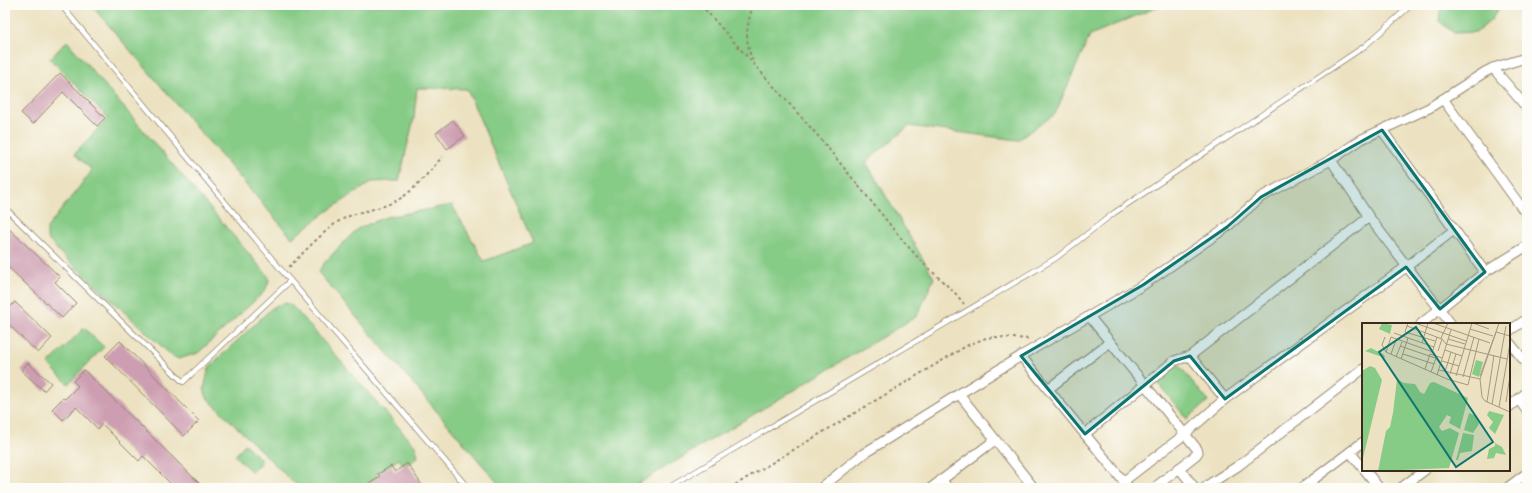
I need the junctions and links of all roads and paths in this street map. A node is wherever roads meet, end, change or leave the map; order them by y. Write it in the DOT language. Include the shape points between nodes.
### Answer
graph roads {
  1 [pos="61,5"];
  2 [pos="701,5"];
  3 [pos="704,5"];
  4 [pos="753,5"];
  5 [pos="1411,5"];
  6 [pos="705,10"];
  7 [pos="1527,60"];
  8 [pos="755,67"];
  9 [pos="1493,68"];
  10 [pos="1443,99"];
  11 [pos="1527,108"];
  12 [pos="1382,130"];
  13 [pos="442,157"];
  14 [pos="1331,160"];
  15 [pos="5,208"];
  16 [pos="1527,215"];
  17 [pos="1369,216"];
  18 [pos="1454,230"];
  19 [pos="1527,246"];
  20 [pos="1406,267"];
  21 [pos="283,272"];
  22 [pos="1485,272"];
  23 [pos="290,281"];
  24 [pos="1440,309"];
  25 [pos="967,311"];
  26 [pos="1089,316"];
  27 [pos="1527,319"];
  28 [pos="1422,323"];
  29 [pos="1450,323"];
  30 [pos="1510,330"];
  31 [pos="1046,341"];
  32 [pos="1110,342"];
  33 [pos="1510,343"];
  34 [pos="1021,356"];
  35 [pos="1190,356"];
  36 [pos="1527,364"];
  37 [pos="1362,370"];
  38 [pos="1145,386"];
  39 [pos="1048,389"];
  40 [pos="1527,392"];
  41 [pos="959,394"];
  42 [pos="1225,399"];
  43 [pos="1519,400"];
  44 [pos="1510,406"];
  45 [pos="1527,411"];
  46 [pos="1085,434"];
  47 [pos="1185,434"];
  48 [pos="995,440"];
  49 [pos="1362,443"];
  50 [pos="1350,452"];
  51 [pos="1362,467"];
  52 [pos="1179,468"];
  53 [pos="1366,471"];
  54 [pos="1424,471"];
  55 [pos="1527,473"];
  56 [pos="942,480"];
  57 [pos="1127,485"];
  58 [pos="468,488"];
  59 [pos="668,488"];
  60 [pos="730,488"];
  61 [pos="821,488"];
  62 [pos="932,488"];
  63 [pos="948,488"];
  64 [pos="1034,488"];
  65 [pos="1154,488"];
  66 [pos="1195,488"];
  67 [pos="1205,488"];
  68 [pos="1302,488"];
  69 [pos="1379,488"];
  70 [pos="1401,488"];
  71 [pos="1507,488"];
  1 -- 21 [label="lane"];
  2 -- 6 [label="path"];
  3 -- 6 [label="path"];
  4 -- 8 [label="path" via="746,45"];
  5 -- 25 [label="lane" via="1365,46 1345,60 1114,214 1056,258"];
  6 -- 8 [label="path"];
  7 -- 9 [label="street" via="1522,59"];
  8 -- 25 [label="path" via="819,137 914,253 963,301"];
  9 -- 10 [label="street"];
  9 -- 11 [label="street"];
  10 -- 12 [label="street"];
  10 -- 16 [label="street"];
  12 -- 14 [label="street"];
  12 -- 18 [label="street"];
  13 -- 21 [label="path" via="420,182 397,201 355,214 336,223"];
  14 -- 17 [label="street"];
  14 -- 26 [label="street" via="1261,197 1228,227 1143,285"];
  15 -- 23 [label="lane" via="183,382"];
  17 -- 20 [label="street"];
  17 -- 35 [label="street"];
  18 -- 20 [label="street"];
  18 -- 22 [label="street"];
  19 -- 22 [label="street"];
  20 -- 24 [label="street"];
  20 -- 42 [label="street"];
  21 -- 23 [label="lane"];
  22 -- 24 [label="street"];
  23 -- 58 [label="lane"];
  24 -- 28 [label="street"];
  24 -- 29 [label="street"];
  25 -- 59 [label="lane"];
  26 -- 31 [label="street"];
  26 -- 32 [label="street"];
  27 -- 30 [label="street"];
  31 -- 34 [label="street"];
  31 -- 60 [label="path" via="995,337 968,345"];
  32 -- 38 [label="street"];
  32 -- 39 [label="street"];
  33 -- 36 [label="street"];
  34 -- 39 [label="street"];
  34 -- 41 [label="street"];
  35 -- 38 [label="street" via="1174,361"];
  35 -- 42 [label="street"];
  37 -- 67 [label="street" via="1238,466"];
  38 -- 46 [label="street"];
  38 -- 47 [label="street"];
  39 -- 46 [label="street"];
  40 -- 43 [label="street"];
  41 -- 48 [label="street"];
  41 -- 61 [label="street" via="863,454"];
  42 -- 47 [label="street"];
  43 -- 44 [label="street"];
  43 -- 45 [label="street"];
  46 -- 57 [label="street"];
  47 -- 52 [label="street" via="1198,452"];
  47 -- 57 [label="street"];
  48 -- 56 [label="street"];
  48 -- 64 [label="street"];
  49 -- 50 [label="street"];
  50 -- 51 [label="street"];
  50 -- 68 [label="street"];
  52 -- 65 [label="street"];
  52 -- 66 [label="street"];
  53 -- 69 [label="street"];
  54 -- 70 [label="street"];
  55 -- 71 [label="street"];
  56 -- 62 [label="street"];
  56 -- 63 [label="street"];
}
